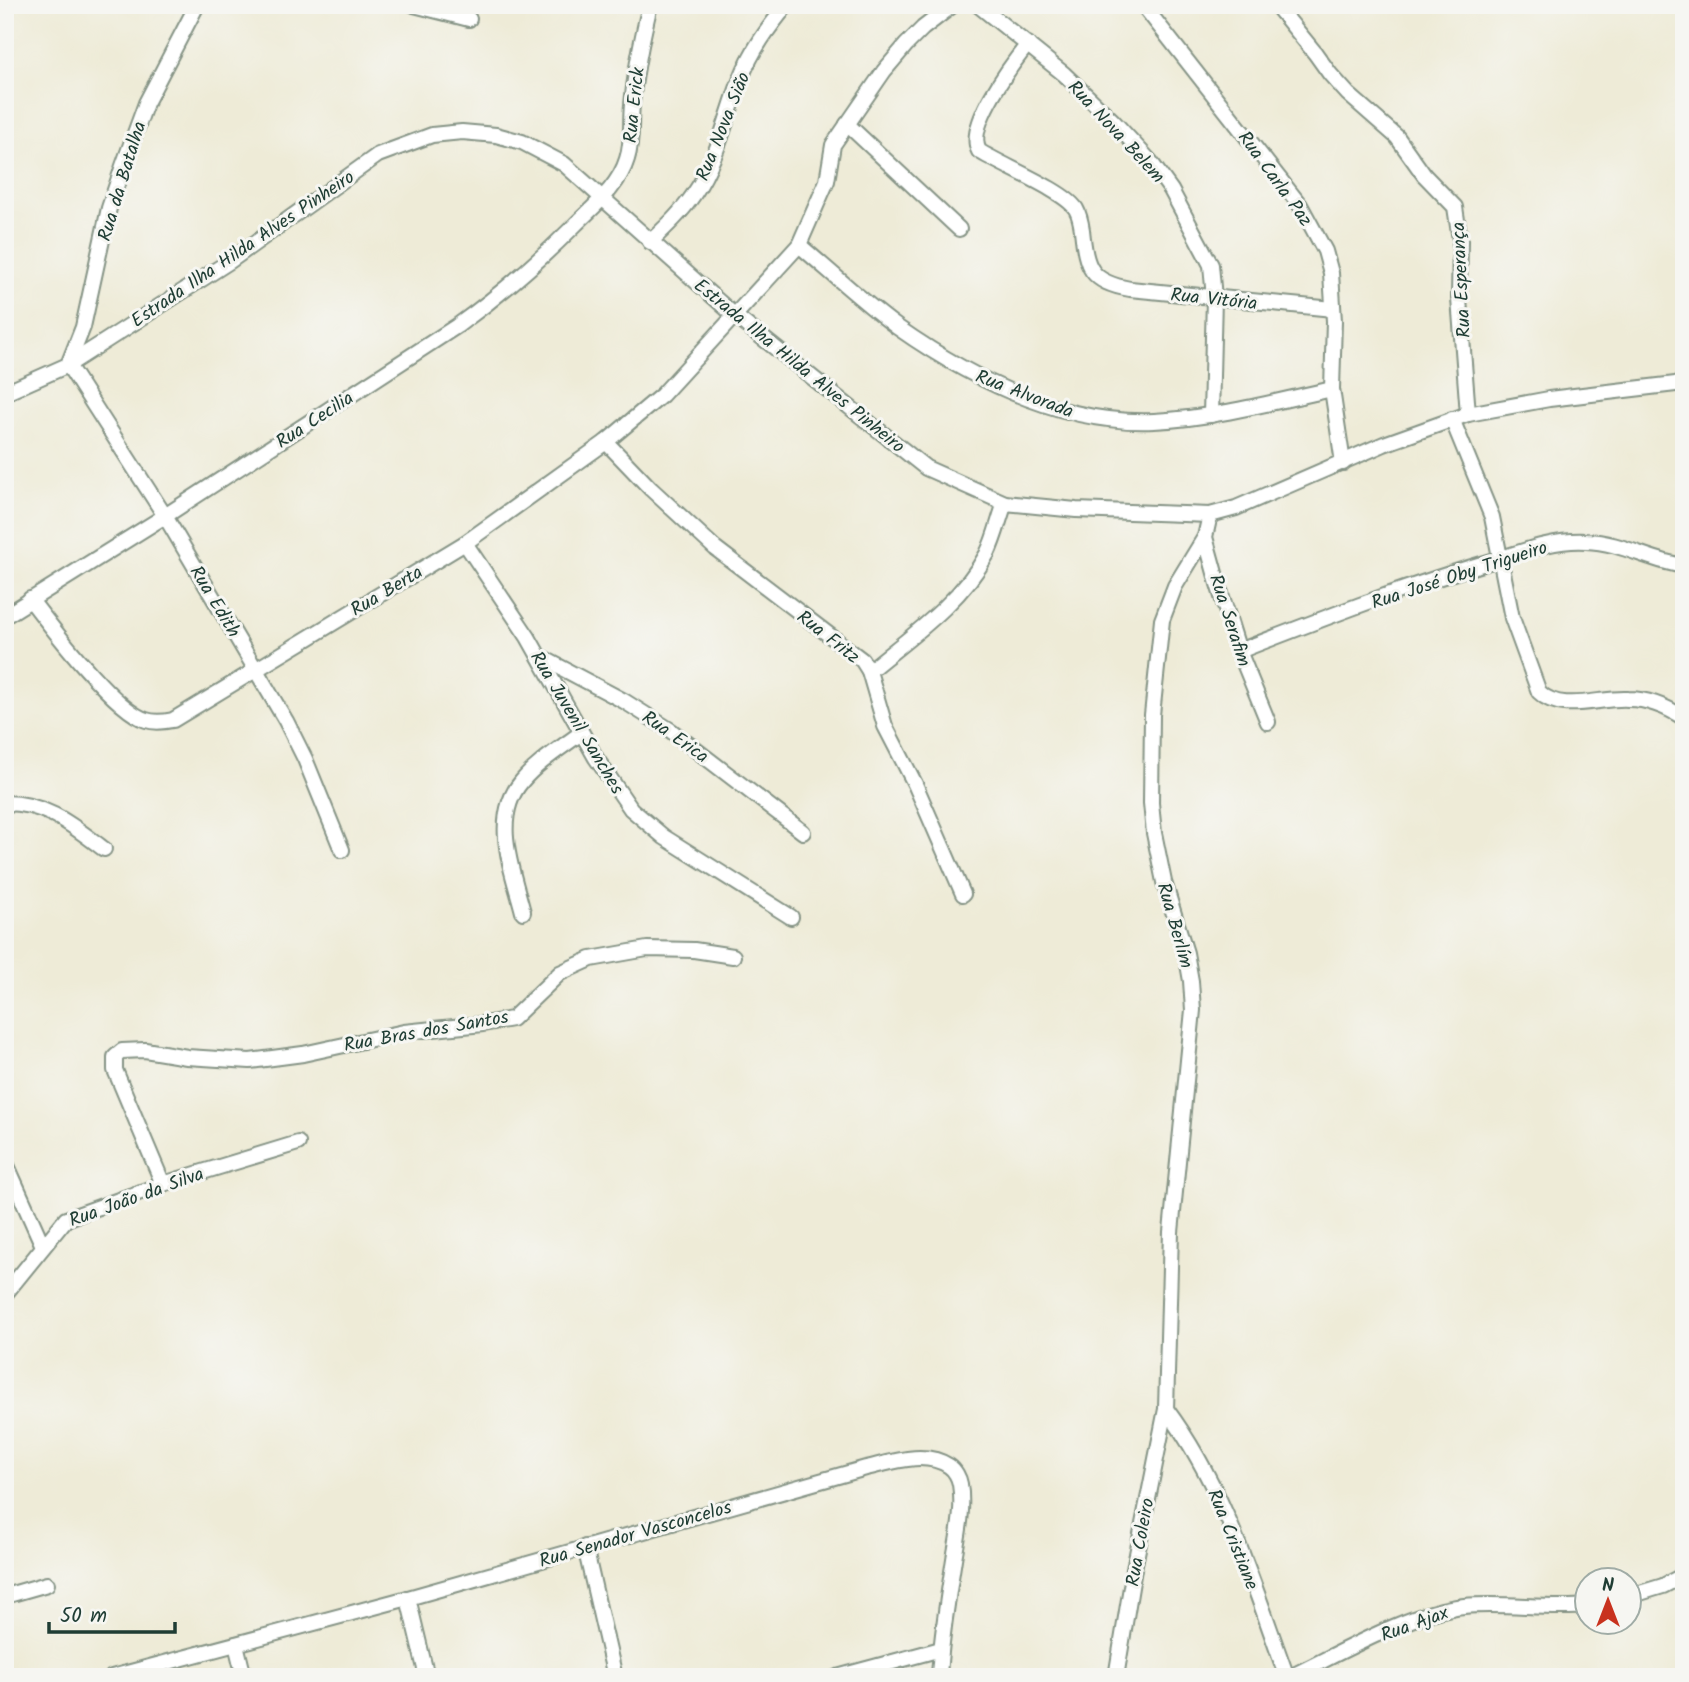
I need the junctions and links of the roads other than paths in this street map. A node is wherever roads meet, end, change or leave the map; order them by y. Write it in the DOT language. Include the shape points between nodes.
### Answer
graph roads {
  1 [pos="197,5"];
  2 [pos="650,5"];
  3 [pos="787,5"];
  4 [pos="953,5"];
  5 [pos="978,5"];
  6 [pos="1143,5"];
  7 [pos="1276,5"];
  8 [pos="416,6"];
  9 [pos="469,19"];
  10 [pos="1028,44"];
  11 [pos="847,124"];
  12 [pos="603,198"];
  13 [pos="959,229"];
  14 [pos="650,242"];
  15 [pos="799,245"];
  16 [pos="1214,298"];
  17 [pos="1334,309"];
  18 [pos="735,316"];
  19 [pos="68,365"];
  20 [pos="1684,383"];
  21 [pos="1332,389"];
  22 [pos="5,393"];
  23 [pos="1468,414"];
  24 [pos="1211,415"];
  25 [pos="1452,419"];
  26 [pos="606,442"];
  27 [pos="1343,463"];
  28 [pos="1005,503"];
  29 [pos="1209,515"];
  30 [pos="165,516"];
  31 [pos="1205,537"];
  32 [pos="465,543"];
  33 [pos="1500,558"];
  34 [pos="1684,566"];
  35 [pos="30,599"];
  36 [pos="5,615"];
  37 [pos="1239,651"];
  38 [pos="538,656"];
  39 [pos="256,668"];
  40 [pos="869,671"];
  41 [pos="1684,718"];
  42 [pos="1268,722"];
  43 [pos="581,733"];
  44 [pos="5,803"];
  45 [pos="803,832"];
  46 [pos="104,849"];
  47 [pos="342,849"];
  48 [pos="963,894"];
  49 [pos="523,912"];
  50 [pos="791,917"];
  51 [pos="733,956"];
  52 [pos="298,1143"];
  53 [pos="5,1161"];
  54 [pos="163,1184"];
  55 [pos="43,1246"];
  56 [pos="5,1294"];
  57 [pos="1166,1409"];
  58 [pos="585,1548"];
  59 [pos="1684,1575"];
  60 [pos="47,1584"];
  61 [pos="1644,1592"];
  62 [pos="5,1596"];
  63 [pos="408,1598"];
  64 [pos="1574,1606"];
  65 [pos="236,1644"];
  66 [pos="941,1649"];
  67 [pos="113,1677"];
  68 [pos="244,1677"];
  69 [pos="427,1677"];
  70 [pos="615,1677"];
  71 [pos="837,1677"];
  72 [pos="939,1677"];
  73 [pos="1116,1677"];
  74 [pos="1288,1677"];
  1 -- 19 [label="street, Rua da Batalha" via="146,103 123,166"];
  2 -- 12 [label="street, Rua Erick" via="636,69 627,159 618,181"];
  3 -- 14 [label="street, Rua Nova Sião" via="755,47 695,193"];
  4 -- 11 [label="street, Rua Berta" via="906,45"];
  5 -- 10 [label="street, Rua Nova Belem"];
  6 -- 17 [label="street, Rua Carla Paz" via="1305,212 1325,251"];
  7 -- 23 [label="street, Rua Esperança" via="1330,75 1397,137 1455,207"];
  8 -- 9 [label="street"];
  10 -- 16 [label="street, Rua Nova Belem" via="1113,121 1157,170 1205,252"];
  10 -- 16 [label="street, Rua Vitória" via="981,118 976,133 979,151 1076,208 1086,259 1096,277 1130,289"];
  11 -- 13 [label="street"];
  11 -- 15 [label="street, Rua Berta" via="833,145 827,181"];
  12 -- 14 [label="street, Estrada Ilha Hilda Alves Pinheiro"];
  12 -- 19 [label="street, Estrada Ilha Hilda Alves Pinheiro" via="564,164 522,142 462,132 405,143 378,155 230,261"];
  12 -- 30 [label="street, Rua Cecilia" via="496,298"];
  14 -- 18 [label="street, Estrada Ilha Hilda Alves Pinheiro"];
  15 -- 18 [label="street, Rua Berta"];
  15 -- 24 [label="street, Rua Alvorada" via="896,326 990,383 1074,413 1153,421"];
  16 -- 17 [label="street, Rua Vitória"];
  16 -- 24 [label="street, Rua Nova Belem"];
  17 -- 21 [label="street, Rua Carla Paz"];
  18 -- 26 [label="street, Rua Berta" via="662,395"];
  18 -- 28 [label="street, Estrada Ilha Hilda Alves Pinheiro" via="926,468"];
  19 -- 22 [label="street, Estrada Ilha Hilda Alves Pinheiro"];
  19 -- 30 [label="street, Rua Edith"];
  20 -- 23 [label="street, Estrada Ilha Hilda Alves Pinheiro"];
  21 -- 24 [label="street, Rua Alvorada"];
  21 -- 27 [label="street, Rua Carla Paz"];
  23 -- 25 [label="street, Estrada Ilha Hilda Alves Pinheiro"];
  25 -- 27 [label="street, Estrada Ilha Hilda Alves Pinheiro"];
  25 -- 33 [label="street" via="1492,517"];
  26 -- 32 [label="street, Rua Berta"];
  26 -- 40 [label="street, Rua Fritz" via="715,548 854,653"];
  27 -- 29 [label="street, Estrada Ilha Hilda Alves Pinheiro"];
  28 -- 29 [label="street, Estrada Ilha Hilda Alves Pinheiro"];
  28 -- 40 [label="street" via="987,553 970,579"];
  29 -- 31 [label="street, Rua Serafim"];
  30 -- 35 [label="street, Rua Cecilia"];
  30 -- 39 [label="street, Rua Edith"];
  31 -- 37 [label="street, Rua Serafim"];
  31 -- 57 [label="street, Rua Berlím" via="1175,586 1162,620 1152,715 1154,833 1186,953 1193,1010 1171,1232"];
  32 -- 38 [label="street, Rua Juvenil Sanches"];
  32 -- 39 [label="street, Rua Berta"];
  33 -- 34 [label="street, Rua José Oby Trigueiro" via="1583,541 1614,544"];
  33 -- 37 [label="street, Rua José Oby Trigueiro"];
  33 -- 41 [label="street" via="1512,618 1539,692 1559,702 1637,699"];
  35 -- 36 [label="street, Rua Cecilia"];
  35 -- 39 [label="street, Rua Berta" via="111,694 145,720 173,720"];
  37 -- 42 [label="street, Rua Serafim"];
  38 -- 43 [label="street, Rua Juvenil Sanches"];
  38 -- 45 [label="street, Rua Erica" via="670,730"];
  39 -- 47 [label="street, Rua Edith" via="297,741"];
  40 -- 48 [label="street, Rua Fritz" via="885,726"];
  43 -- 49 [label="street" via="531,772 510,801 506,841"];
  43 -- 50 [label="street, Rua Juvenil Sanches" via="639,817"];
  44 -- 46 [label="street" via="57,814"];
  51 -- 54 [label="street, Rua Bras dos Santos" via="647,949 591,960 560,973 512,1019 404,1032 303,1054 250,1060 122,1051 115,1058 115,1070"];
  52 -- 54 [label="street, Rua João da Silva"];
  53 -- 55 [label="street"];
  54 -- 55 [label="street, Rua João da Silva" via="66,1219"];
  55 -- 56 [label="street, Rua João da Silva"];
  57 -- 73 [label="street, Rua Coleiro"];
  57 -- 74 [label="street, Rua Cristiane" via="1201,1460 1223,1505"];
  58 -- 63 [label="street, Rua Senador Vasconcelos"];
  58 -- 66 [label="street, Rua Senador Vasconcelos" via="866,1468 929,1459 954,1470 960,1486 959,1525"];
  58 -- 70 [label="street"];
  59 -- 61 [label="street"];
  60 -- 62 [label="street"];
  63 -- 65 [label="street, Rua Senador Vasconcelos"];
  63 -- 69 [label="street"];
  64 -- 74 [label="street, Rua Ajax" via="1481,1605 1441,1610"];
  65 -- 67 [label="street, Rua Senador Vasconcelos"];
  65 -- 68 [label="street"];
  66 -- 71 [label="street"];
  66 -- 72 [label="street, Rua Senador Vasconcelos"];
}
